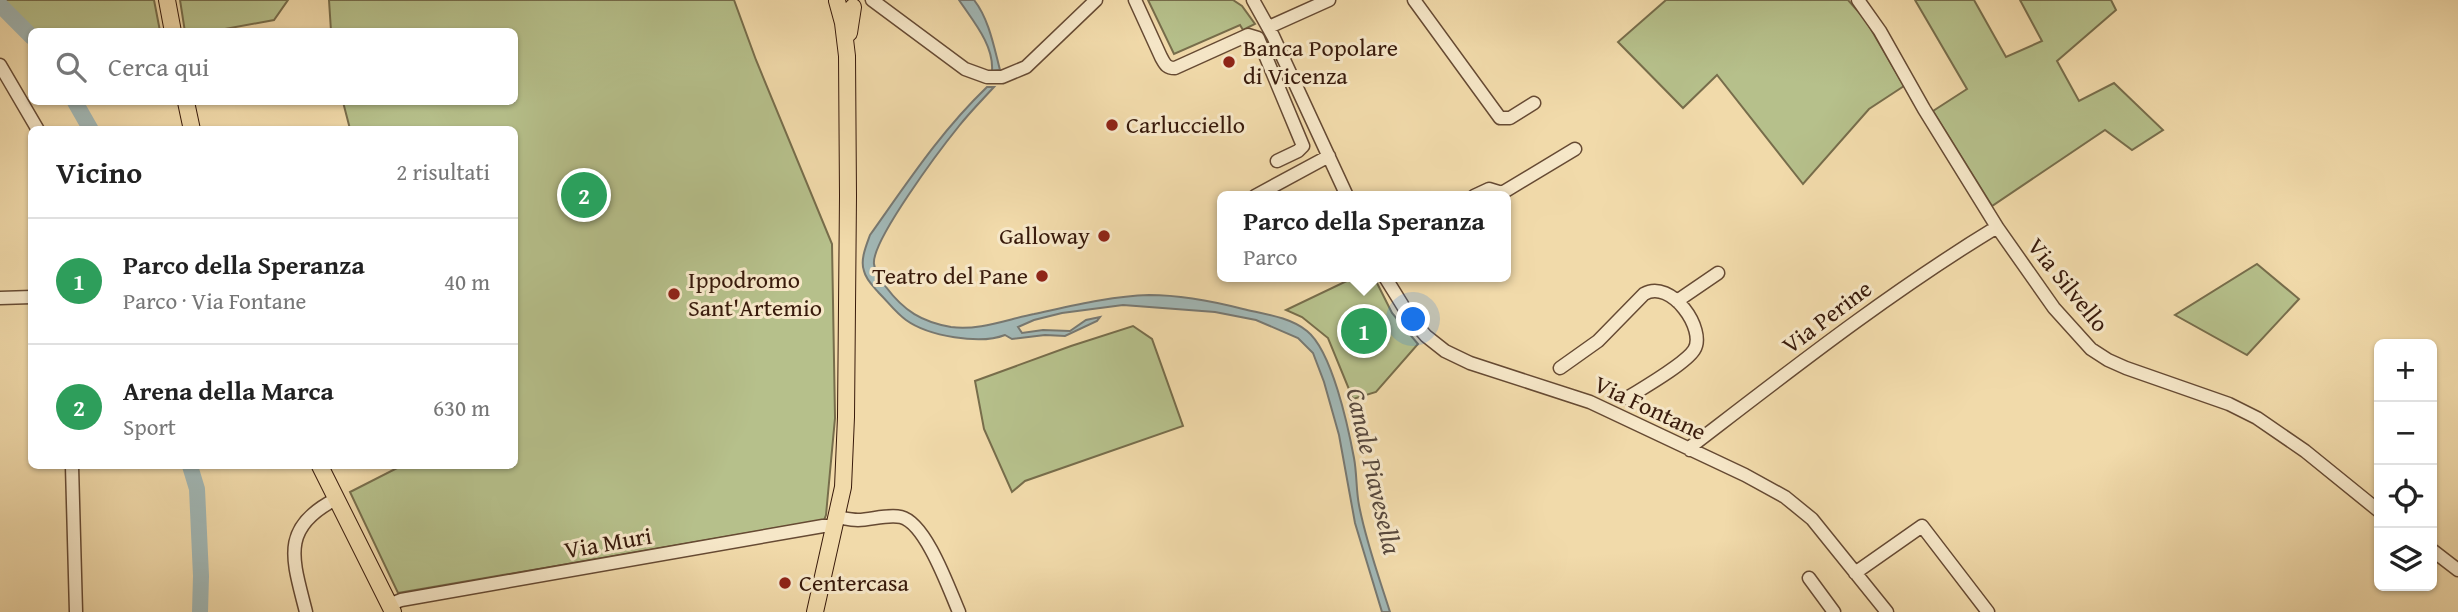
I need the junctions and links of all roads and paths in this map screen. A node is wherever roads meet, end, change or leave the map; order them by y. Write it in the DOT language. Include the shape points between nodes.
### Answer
graph roads {
  1 [pos="167,0"];
  2 [pos="1096,0"];
  3 [pos="1135,0"];
  4 [pos="1254,0"];
  5 [pos="1329,0"];
  6 [pos="1414,0"];
  7 [pos="1858,0"];
  8 [pos="836,1"];
  9 [pos="866,3"];
  10 [pos="1269,27"];
  11 [pos="172,28"];
  12 [pos="847,56"];
  13 [pos="1285,62"];
  14 [pos="0,65"];
  15 [pos="1271,68"];
  16 [pos="6,88"];
  17 [pos="1534,103"];
  18 [pos="187,105"];
  19 [pos="35,126"];
  20 [pos="191,126"];
  21 [pos="1575,149"];
  22 [pos="1329,156"];
  23 [pos="1277,161"];
  24 [pos="1264,191"];
  25 [pos="1345,191"];
  26 [pos="1508,191"];
  27 [pos="1997,227"];
  28 [pos="1718,273"];
  29 [pos="1388,282"];
  30 [pos="28,297"];
  31 [pos="0,298"];
  32 [pos="1677,301"];
  33 [pos="1560,368"];
  34 [pos="1627,398"];
  35 [pos="1690,450"];
  36 [pos="72,469"];
  37 [pos="322,469"];
  38 [pos="337,499"];
  39 [pos="2374,507"];
  40 [pos="835,522"];
  41 [pos="2437,554"];
  42 [pos="2458,570"];
  43 [pos="1855,573"];
  44 [pos="1808,578"];
  45 [pos="391,609"];
  46 [pos="1881,610"];
  47 [pos="76,612"];
  48 [pos="306,612"];
  49 [pos="815,612"];
  50 [pos="959,612"];
  51 [pos="1834,612"];
  52 [pos="1988,612"];
  1 -- 11 [label="main road"];
  2 -- 9 [label="street" via="1035,59 1019,72 1002,77 965,69"];
  3 -- 15 [label="street" via="1166,66 1175,68 1248,35 1258,38"];
  4 -- 10 [label="street"];
  5 -- 10 [label="street"];
  6 -- 17 [label="street" via="1500,118 1510,118"];
  7 -- 27 [label="street, Via Silvello"];
  8 -- 9 [label="main road" via="844,7"];
  8 -- 12 [label="main road"];
  9 -- 12 [label="main road"];
  10 -- 13 [label="street"];
  12 -- 40 [label="main road" via="846,416 843,487"];
  13 -- 15 [label="street"];
  13 -- 22 [label="street"];
  14 -- 16 [label="street"];
  15 -- 23 [label="street" via="1303,146"];
  16 -- 19 [label="street"];
  18 -- 20 [label="main road"];
  21 -- 26 [label="street"];
  22 -- 24 [label="street"];
  22 -- 25 [label="street"];
  27 -- 35 [label="street, Via Perine" via="1874,307"];
  27 -- 39 [label="street, Via Silvello" via="2054,308 2091,349 2126,368 2257,418"];
  28 -- 32 [label="street"];
  29 -- 35 [label="street, Via Fontane" via="1411,319 1445,351 1590,402"];
  30 -- 31 [label="street"];
  32 -- 33 [label="street" via="1661,290 1644,294 1598,341"];
  32 -- 34 [label="street" via="1694,325 1698,338 1694,350"];
  35 -- 43 [label="street, Via Fontane" via="1793,503 1812,519"];
  36 -- 47 [label="street"];
  37 -- 38 [label="main road"];
  38 -- 45 [label="main road"];
  38 -- 48 [label="street" via="314,512 295,538 293,551"];
  40 -- 45 [label="street, Via Muri" via="401,600"];
  40 -- 49 [label="main road"];
  40 -- 50 [label="street, Via Muri" via="891,516 910,522 932,553"];
  41 -- 42 [label="street"];
  43 -- 46 [label="street, Via Fontane"];
  43 -- 52 [label="street" via="1922,526"];
  44 -- 51 [label="street"];
}
